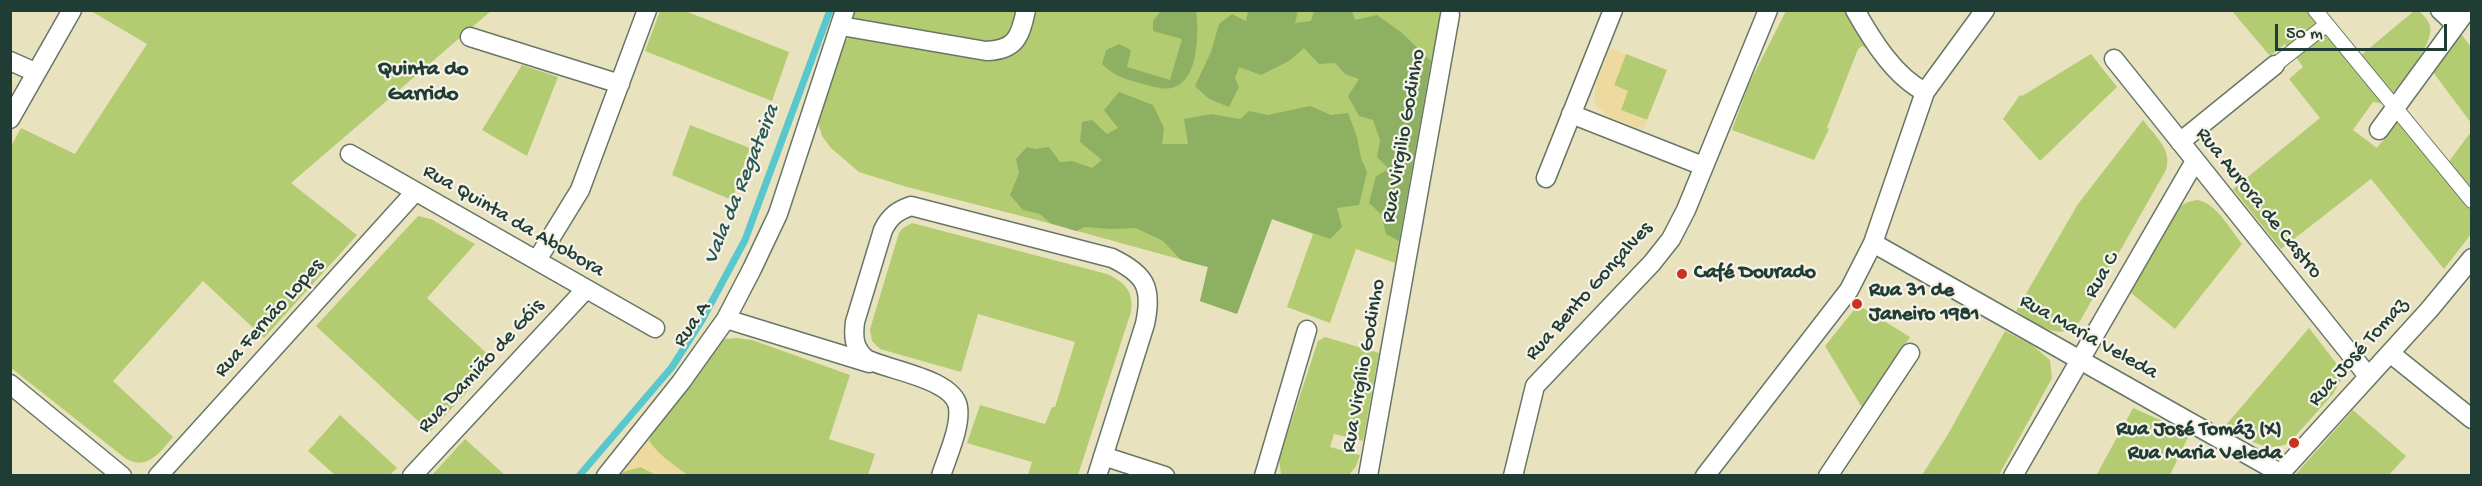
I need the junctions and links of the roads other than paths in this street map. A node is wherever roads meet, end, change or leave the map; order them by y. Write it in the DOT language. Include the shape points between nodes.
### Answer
graph roads {
  1 [pos="72,10"];
  2 [pos="647,10"];
  3 [pos="1026,10"];
  4 [pos="1613,10"];
  5 [pos="1767,10"];
  6 [pos="1855,10"];
  7 [pos="1985,10"];
  8 [pos="2314,10"];
  9 [pos="2440,10"];
  10 [pos="1450,15"];
  11 [pos="843,18"];
  12 [pos="2462,18"];
  13 [pos="2326,25"];
  14 [pos="470,37"];
  15 [pos="2114,59"];
  16 [pos="10,62"];
  17 [pos="2276,65"];
  18 [pos="35,72"];
  19 [pos="620,84"];
  20 [pos="1925,92"];
  21 [pos="2395,108"];
  22 [pos="1571,114"];
  23 [pos="10,119"];
  24 [pos="2379,130"];
  25 [pos="2180,142"];
  26 [pos="350,154"];
  27 [pos="2195,161"];
  28 [pos="1703,166"];
  29 [pos="1546,178"];
  30 [pos="415,192"];
  31 [pos="2472,201"];
  32 [pos="1873,243"];
  33 [pos="2472,258"];
  34 [pos="537,260"];
  35 [pos="1406,265"];
  36 [pos="586,289"];
  37 [pos="726,319"];
  38 [pos="655,328"];
  39 [pos="1307,330"];
  40 [pos="1910,353"];
  41 [pos="2390,353"];
  42 [pos="2081,358"];
  43 [pos="879,366"];
  44 [pos="2368,376"];
  45 [pos="10,384"];
  46 [pos="2472,419"];
  47 [pos="1103,456"];
  48 [pos="1714,471"];
  49 [pos="2279,474"];
  50 [pos="122,476"];
  51 [pos="158,476"];
  52 [pos="412,476"];
  53 [pos="606,476"];
  54 [pos="941,476"];
  55 [pos="1097,476"];
  56 [pos="1165,476"];
  57 [pos="1264,476"];
  58 [pos="1368,476"];
  59 [pos="1513,476"];
  60 [pos="1827,476"];
  61 [pos="2013,476"];
  1 -- 18 [label="street"];
  2 -- 19 [label="street"];
  3 -- 11 [label="street" via="1022,30 1012,45 986,51"];
  4 -- 22 [label="street"];
  5 -- 28 [label="street, Rua Bento Gonçalves"];
  6 -- 20 [label="street" via="1903,76"];
  7 -- 20 [label="street"];
  8 -- 13 [label="street"];
  9 -- 12 [label="street"];
  10 -- 35 [label="street, Rua Virgilio Godinho"];
  11 -- 37 [label="street, Rua A" via="778,214"];
  12 -- 21 [label="street"];
  13 -- 17 [label="street"];
  13 -- 21 [label="street"];
  14 -- 19 [label="street"];
  15 -- 25 [label="street, Rua Aurora de Castro"];
  16 -- 18 [label="street"];
  17 -- 25 [label="street"];
  18 -- 23 [label="street"];
  19 -- 34 [label="street" via="580,190"];
  20 -- 32 [label="street"];
  21 -- 24 [label="street"];
  21 -- 31 [label="street"];
  22 -- 28 [label="street"];
  22 -- 29 [label="street"];
  25 -- 27 [label="street, Rua Aurora de Castro"];
  26 -- 30 [label="street, Rua Quinta da Abobora"];
  27 -- 42 [label="street, Rua C"];
  27 -- 44 [label="street, Rua Aurora de Castro"];
  28 -- 59 [label="street, Rua Bento Gonçalves" via="1671,239 1535,386"];
  30 -- 34 [label="street, Rua Quinta da Abobora"];
  30 -- 51 [label="street, Rua Fernão Lopes"];
  32 -- 42 [label="street, Rua Maria Veleda"];
  32 -- 48 [label="street" via="1849,291"];
  33 -- 41 [label="street, Rua José Tomaz"];
  34 -- 36 [label="street, Rua Quinta da Abobora"];
  35 -- 58 [label="street, Rua Virgílio Godinho"];
  36 -- 38 [label="street, Rua Quinta da Abobora"];
  36 -- 52 [label="street, Rua Damião de Góis"];
  37 -- 43 [label="street"];
  37 -- 53 [label="street, Rua A"];
  39 -- 57 [label="street"];
  40 -- 60 [label="street"];
  41 -- 44 [label="street, Rua José Tomaz"];
  41 -- 46 [label="street"];
  42 -- 49 [label="street, Rua Maria Veleda"];
  42 -- 61 [label="street, Rua C"];
  43 -- 47 [label="street" via="857,351 853,336 883,230 890,217 900,210 911,206 926,209 1112,258 1132,268 1146,283 1149,304"];
  43 -- 54 [label="street" via="938,383 951,393 958,406 957,423"];
  44 -- 49 [label="street, Rua José Tomaz"];
  45 -- 50 [label="street"];
  47 -- 55 [label="street"];
  47 -- 56 [label="street"];
}
